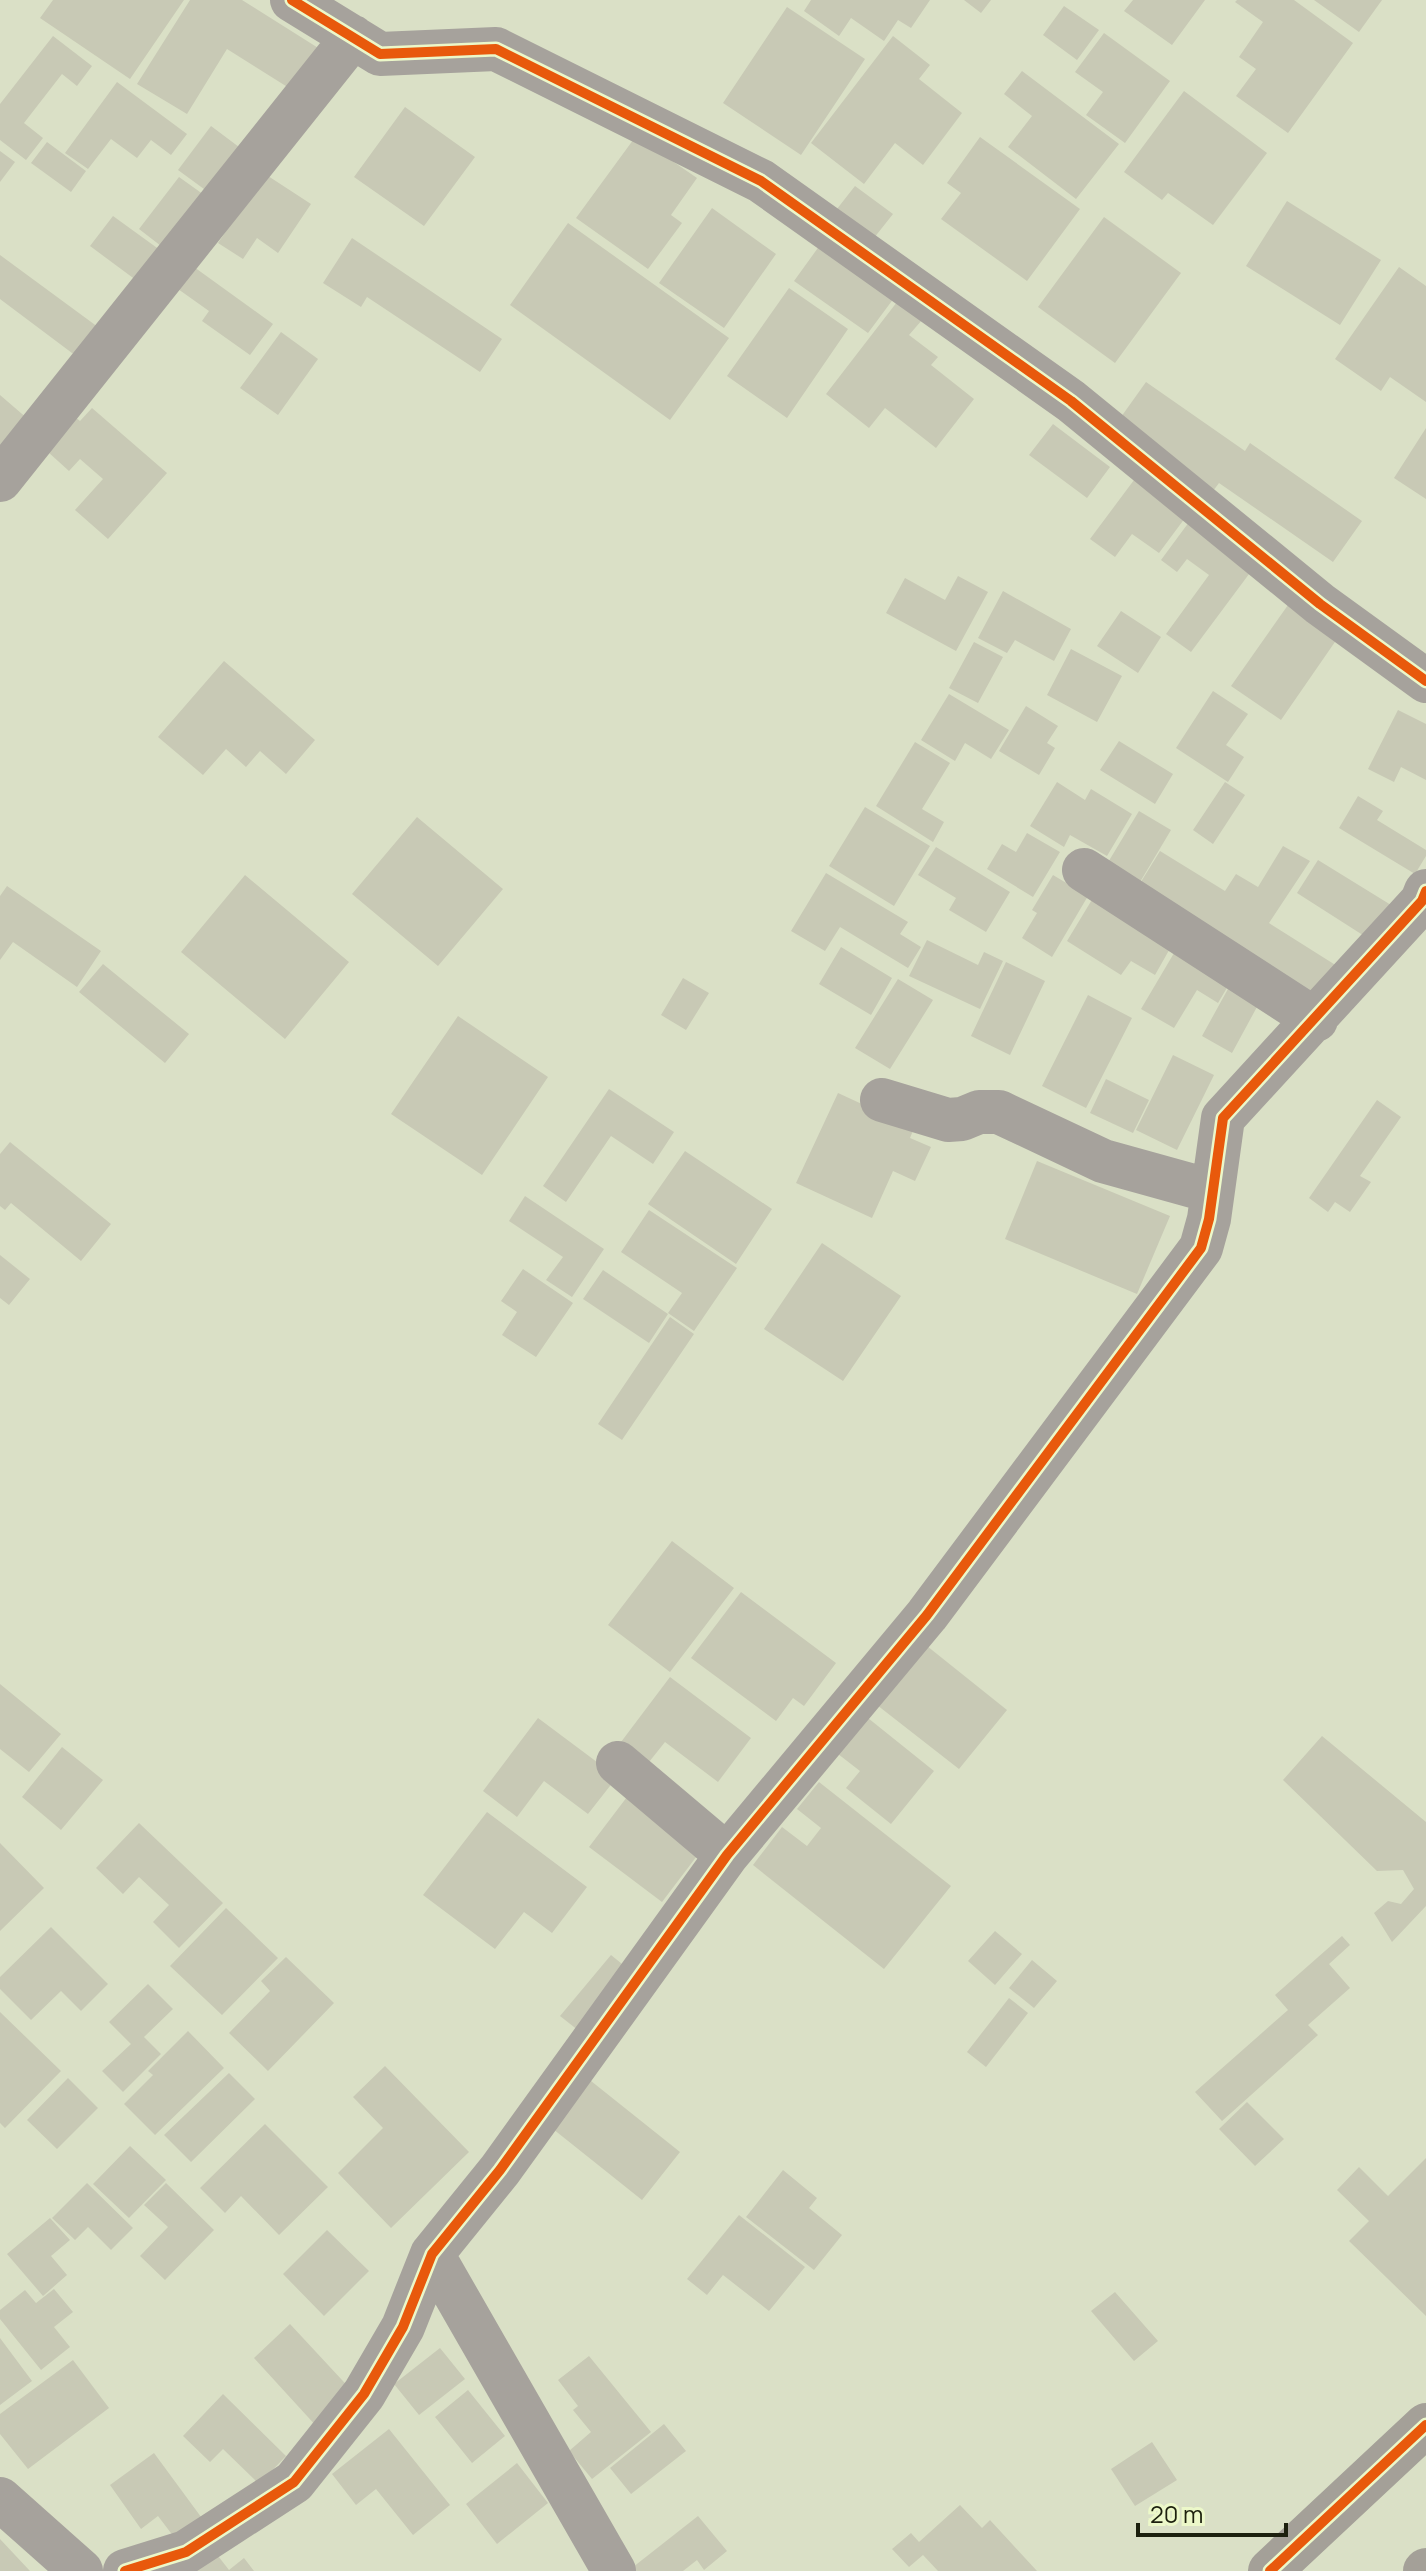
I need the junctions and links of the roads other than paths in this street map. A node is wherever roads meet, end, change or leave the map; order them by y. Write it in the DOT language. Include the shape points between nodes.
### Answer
graph roads {
  1 [pos="292,0"];
  2 [pos="353,37"];
  3 [pos="0,480"];
  4 [pos="1426,681"];
  5 [pos="1084,870"];
  6 [pos="1426,891"];
  7 [pos="1316,1020"];
  8 [pos="882,1100"];
  9 [pos="1211,1191"];
  10 [pos="618,1763"];
  11 [pos="727,1855"];
  12 [pos="432,2254"];
  13 [pos="1426,2425"];
  14 [pos="0,2499"];
  15 [pos="81,2571"];
  16 [pos="125,2571"];
  17 [pos="614,2571"];
  18 [pos="1270,2571"];
  1 -- 2 [label="street"];
  2 -- 3 [label="street"];
  2 -- 4 [label="street" via="380,54 496,49 761,181 1071,401 1320,604"];
  5 -- 7 [label="street"];
  6 -- 7 [label="street"];
  7 -- 9 [label="street" via="1223,1118"];
  8 -- 9 [label="street" via="948,1120 999,1112 1103,1161"];
  9 -- 11 [label="street" via="1201,1248 927,1615"];
  10 -- 11 [label="street"];
  11 -- 12 [label="street" via="500,2170"];
  12 -- 16 [label="street" via="403,2327 364,2394 294,2482 186,2552"];
  12 -- 17 [label="street"];
  13 -- 18 [label="street"];
  14 -- 15 [label="street"];
}
